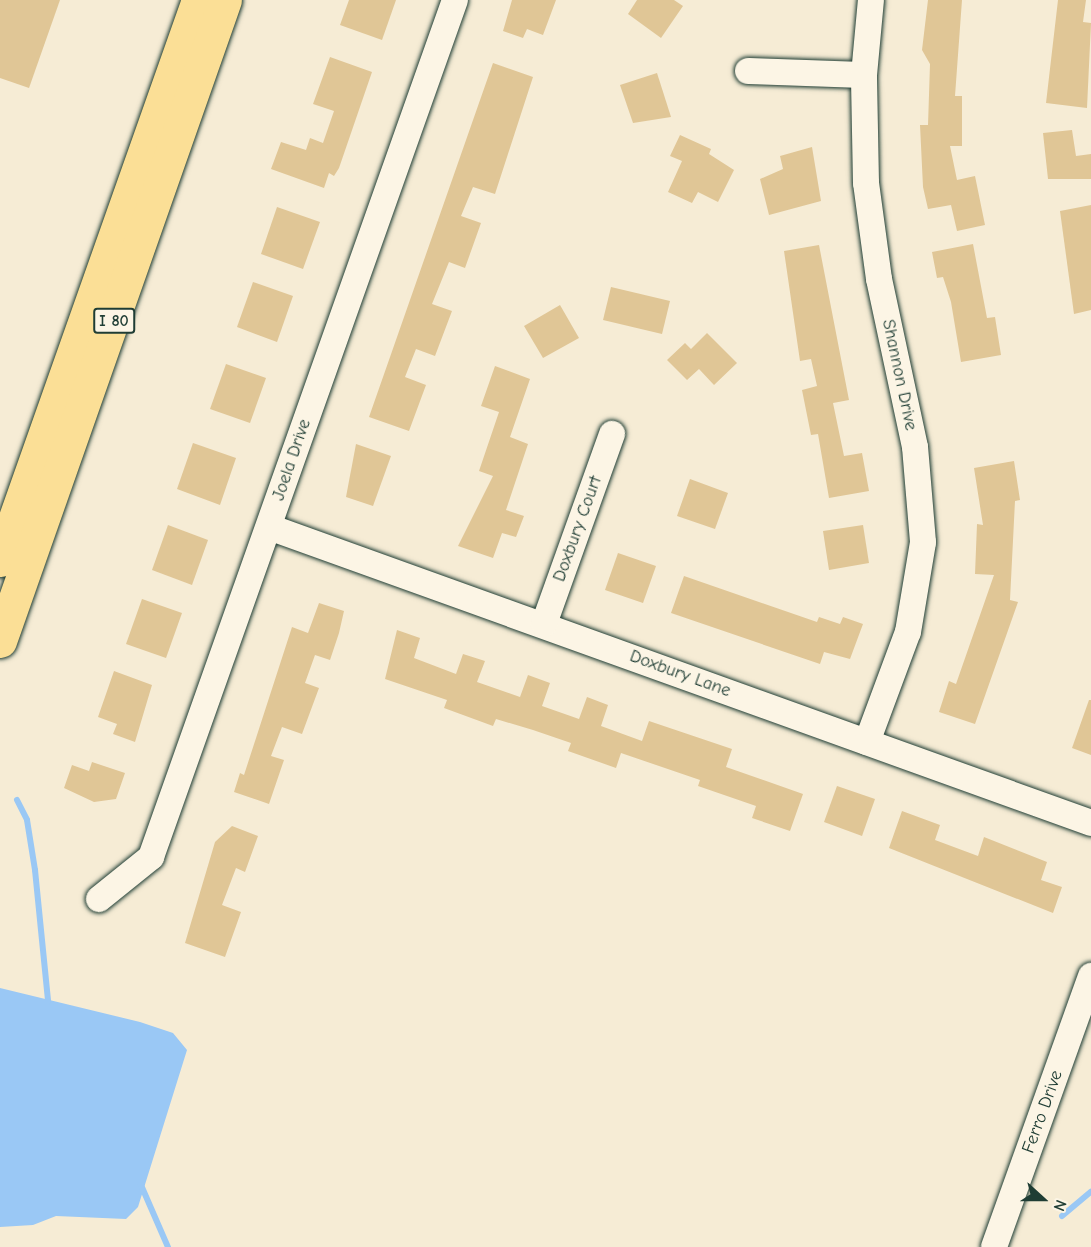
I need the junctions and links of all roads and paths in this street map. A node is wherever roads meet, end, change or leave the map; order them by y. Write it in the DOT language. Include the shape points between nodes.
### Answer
graph roads {
  1 [pos="198,0"];
  2 [pos="225,0"];
  3 [pos="454,0"];
  4 [pos="871,0"];
  5 [pos="748,71"];
  6 [pos="864,75"];
  7 [pos="612,434"];
  8 [pos="269,526"];
  9 [pos="0,560"];
  10 [pos="544,624"];
  11 [pos="0,641"];
  12 [pos="867,742"];
  13 [pos="1091,823"];
  14 [pos="99,900"];
  15 [pos="1091,976"];
  16 [pos="994,1247"];
  1 -- 9 [label="highway, I 80"];
  2 -- 11 [label="highway, I 80"];
  3 -- 8 [label="street, Joela Drive"];
  4 -- 6 [label="street, Shannon Drive"];
  5 -- 6 [label="street"];
  6 -- 12 [label="street, Shannon Drive" via="871,222 915,447 923,542 908,632"];
  7 -- 10 [label="street, Doxbury Court"];
  8 -- 10 [label="street, Doxbury Lane"];
  8 -- 14 [label="street, Joela Drive" via="152,857"];
  10 -- 12 [label="street, Doxbury Lane"];
  12 -- 13 [label="street, Doxbury Lane"];
  15 -- 16 [label="street, Ferro Drive"];
}
